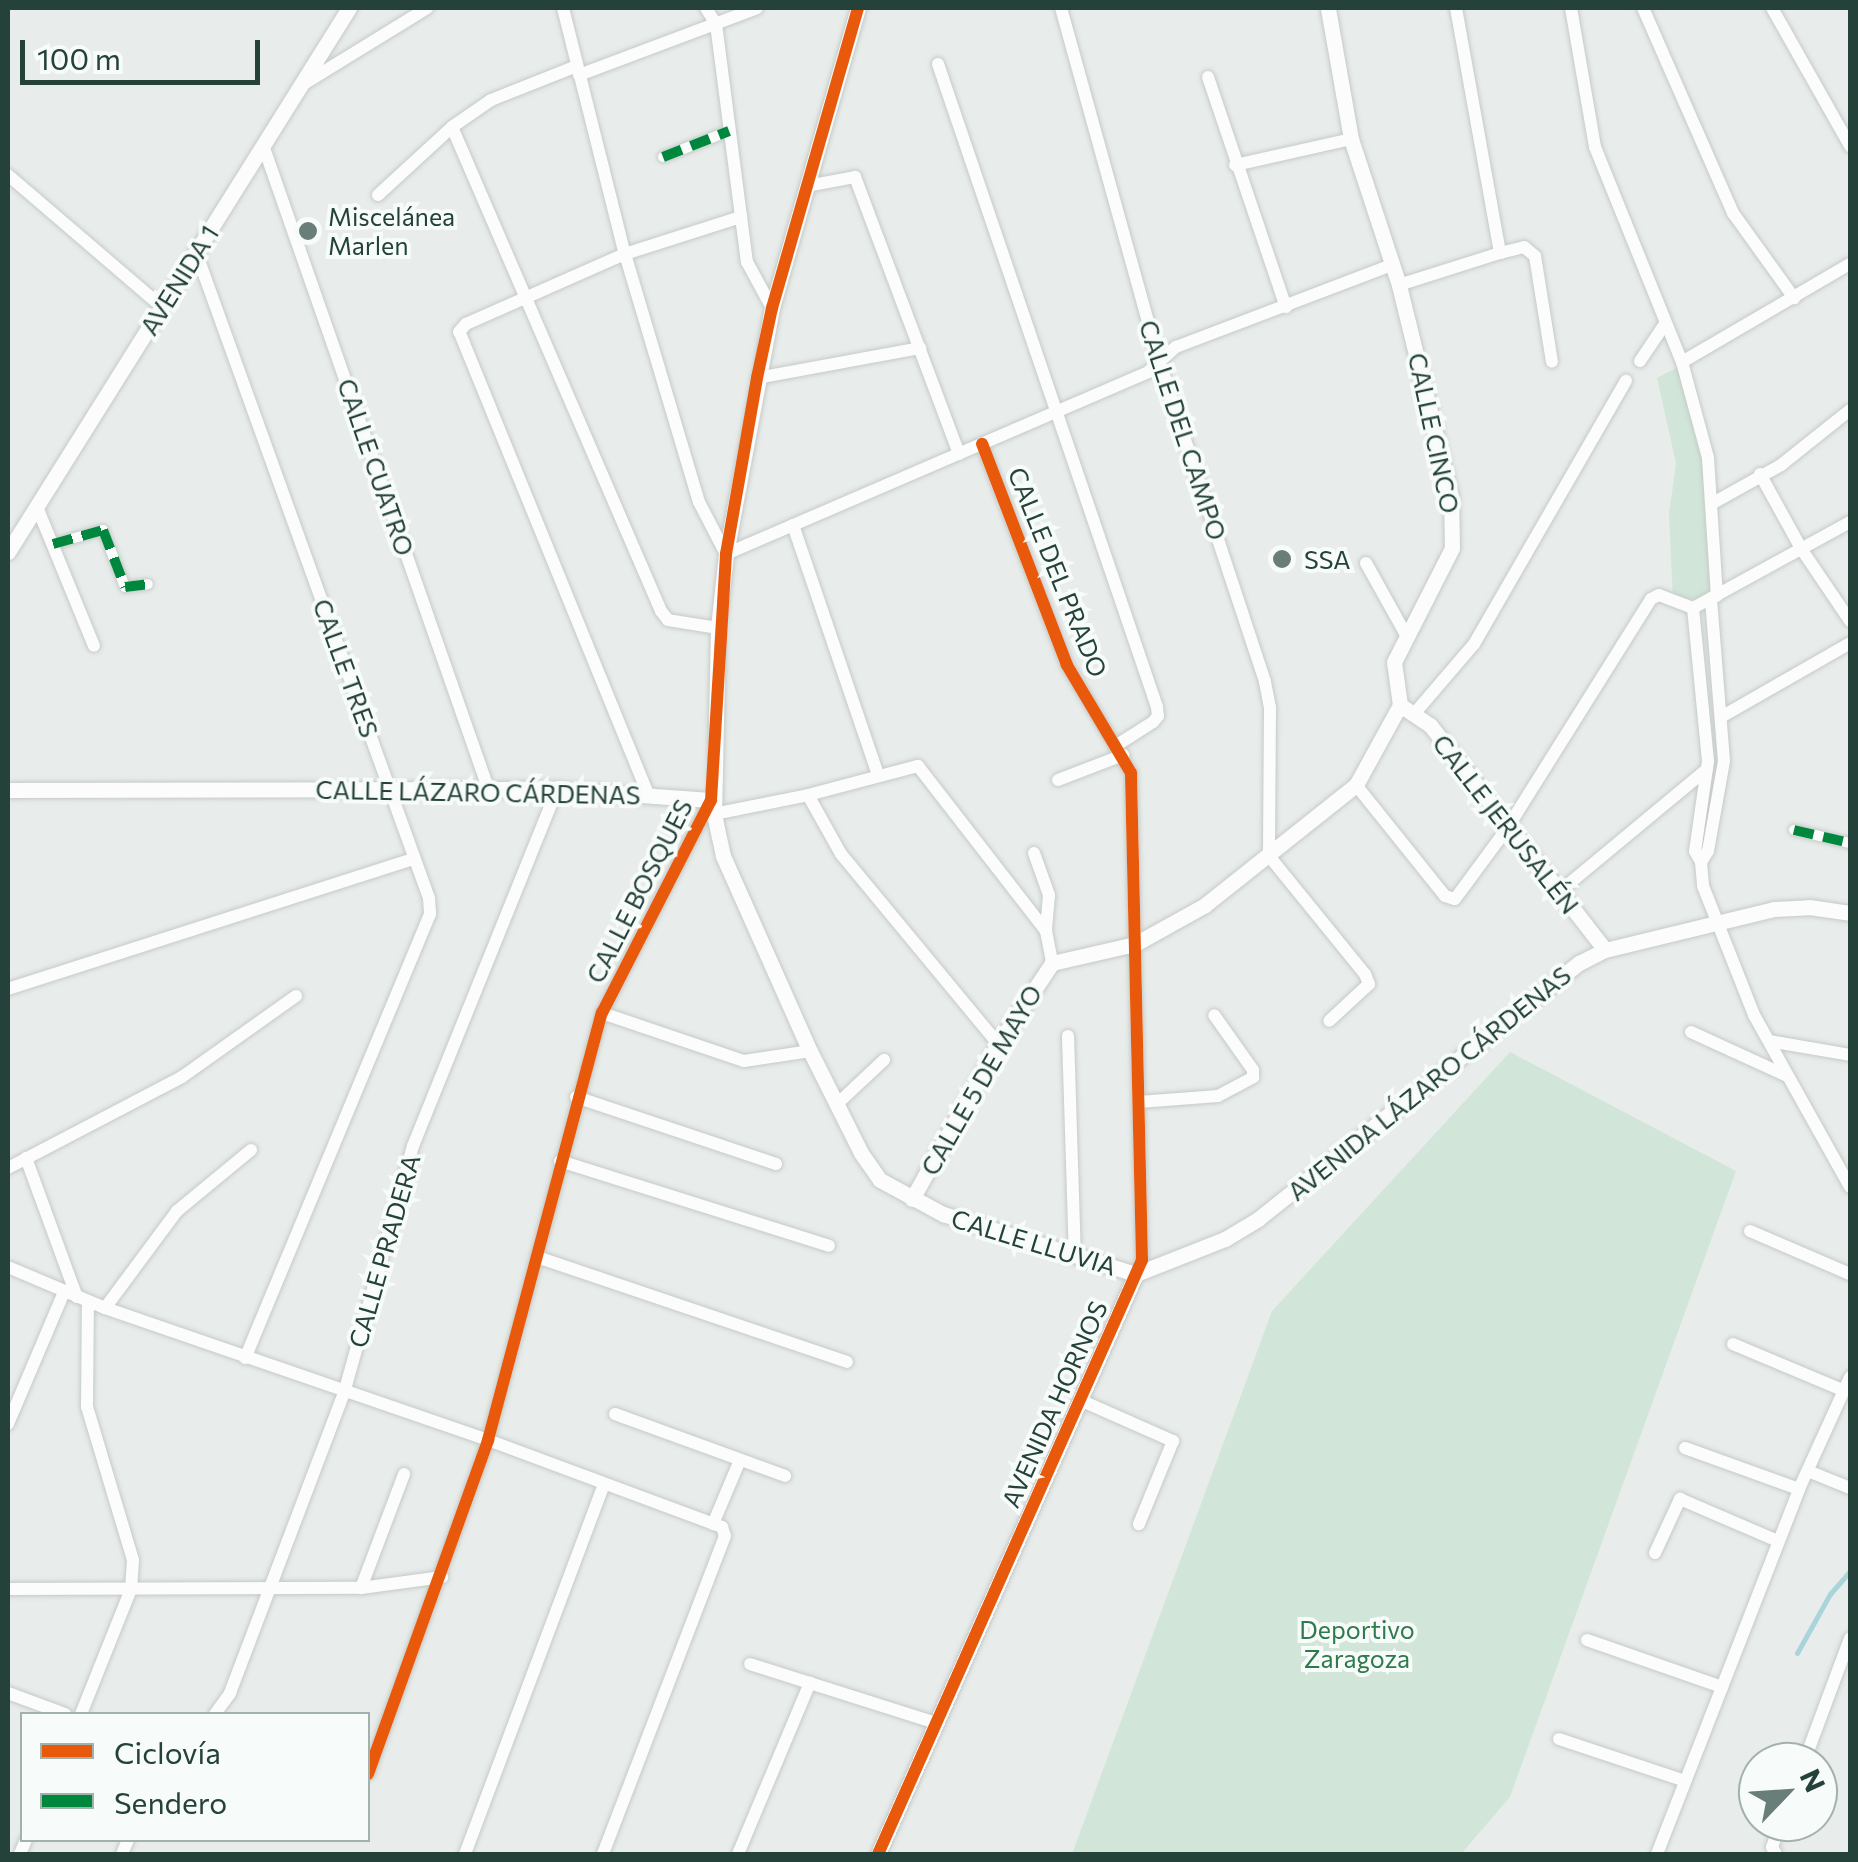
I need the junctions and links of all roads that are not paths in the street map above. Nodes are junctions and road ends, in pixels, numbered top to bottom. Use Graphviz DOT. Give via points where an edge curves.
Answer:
graph roads {
  1 [pos="349,8"];
  2 [pos="427,8"];
  3 [pos="562,8"];
  4 [pos="706,8"];
  5 [pos="757,8"];
  6 [pos="858,8"];
  7 [pos="1061,8"];
  8 [pos="1328,8"];
  9 [pos="1456,8"];
  10 [pos="1571,8"];
  11 [pos="1643,8"];
  12 [pos="1772,8"];
  13 [pos="716,24"];
  14 [pos="938,64"];
  15 [pos="578,70"];
  16 [pos="1208,77"];
  17 [pos="300,86"];
  18 [pos="452,127"];
  19 [pos="730,131"];
  20 [pos="1351,139"];
  21 [pos="263,145"];
  22 [pos="1850,146"];
  23 [pos="662,156"];
  24 [pos="1235,165"];
  25 [pos="8,175"];
  26 [pos="806,186"];
  27 [pos="378,195"];
  28 [pos="742,217"];
  29 [pos="196,252"];
  30 [pos="1500,252"];
  31 [pos="625,254"];
  32 [pos="1850,264"];
  33 [pos="1392,265"];
  34 [pos="1399,285"];
  35 [pos="528,295"];
  36 [pos="1794,298"];
  37 [pos="162,307"];
  38 [pos="1286,307"];
  39 [pos="772,308"];
  40 [pos="1665,324"];
  41 [pos="920,348"];
  42 [pos="1640,361"];
  43 [pos="1159,362"];
  44 [pos="1552,362"];
  45 [pos="1682,362"];
  46 [pos="757,378"];
  47 [pos="1626,381"];
  48 [pos="1850,410"];
  49 [pos="1053,411"];
  50 [pos="982,444"];
  51 [pos="958,454"];
  52 [pos="1760,474"];
  53 [pos="1713,503"];
  54 [pos="38,506"];
  55 [pos="1850,522"];
  56 [pos="793,525"];
  57 [pos="53,544"];
  58 [pos="1802,550"];
  59 [pos="8,552"];
  60 [pos="726,554"];
  61 [pos="1366,563"];
  62 [pos="148,584"];
  63 [pos="1714,598"];
  64 [pos="1693,608"];
  65 [pos="1850,621"];
  66 [pos="718,628"];
  67 [pos="1405,633"];
  68 [pos="1850,643"];
  69 [pos="94,646"];
  70 [pos="1407,709"];
  71 [pos="1721,718"];
  72 [pos="1120,750"];
  73 [pos="1707,770"];
  74 [pos="1723,770"];
  75 [pos="878,774"];
  76 [pos="1058,780"];
  77 [pos="1356,785"];
  78 [pos="389,788"];
  79 [pos="488,788"];
  80 [pos="557,789"];
  81 [pos="8,790"];
  82 [pos="648,794"];
  83 [pos="808,796"];
  84 [pos="712,807"];
  85 [pos="1508,827"];
  86 [pos="1794,830"];
  87 [pos="1850,843"];
  88 [pos="1034,853"];
  89 [pos="1268,856"];
  90 [pos="414,859"];
  91 [pos="1701,862"];
  92 [pos="1559,892"];
  93 [pos="1850,913"];
  94 [pos="1716,924"];
  95 [pos="1046,932"];
  96 [pos="1135,944"];
  97 [pos="1605,950"];
  98 [pos="1052,963"];
  99 [pos="8,989"];
  100 [pos="296,996"];
  101 [pos="602,1013"];
  102 [pos="1214,1015"];
  103 [pos="1329,1021"];
  104 [pos="1690,1032"];
  105 [pos="1068,1036"];
  106 [pos="1769,1041"];
  107 [pos="998,1044"];
  108 [pos="810,1051"];
  109 [pos="1850,1055"];
  110 [pos="884,1060"];
  111 [pos="1787,1076"];
  112 [pos="576,1097"];
  113 [pos="1139,1102"];
  114 [pos="836,1105"];
  115 [pos="251,1150"];
  116 [pos="26,1158"];
  117 [pos="560,1161"];
  118 [pos="776,1164"];
  119 [pos="1836,1166"];
  120 [pos="8,1168"];
  121 [pos="1850,1169"];
  122 [pos="1850,1187"];
  123 [pos="912,1199"];
  124 [pos="1750,1231"];
  125 [pos="828,1246"];
  126 [pos="1075,1255"];
  127 [pos="540,1258"];
  128 [pos="8,1267"];
  129 [pos="1136,1274"];
  130 [pos="1850,1274"];
  131 [pos="76,1297"];
  132 [pos="105,1308"];
  133 [pos="1732,1344"];
  134 [pos="246,1358"];
  135 [pos="847,1362"];
  136 [pos="1850,1376"];
  137 [pos="1845,1391"];
  138 [pos="344,1393"];
  139 [pos="1080,1400"];
  140 [pos="615,1414"];
  141 [pos="8,1424"];
  142 [pos="488,1440"];
  143 [pos="1684,1448"];
  144 [pos="740,1460"];
  145 [pos="1808,1471"];
  146 [pos="404,1474"];
  147 [pos="785,1476"];
  148 [pos="604,1486"];
  149 [pos="1850,1488"];
  150 [pos="1798,1489"];
  151 [pos="1140,1524"];
  152 [pos="719,1528"];
  153 [pos="1778,1541"];
  154 [pos="1655,1552"];
  155 [pos="442,1577"];
  156 [pos="270,1587"];
  157 [pos="361,1588"];
  158 [pos="131,1589"];
  159 [pos="8,1590"];
  160 [pos="1850,1638"];
  161 [pos="1587,1640"];
  162 [pos="750,1664"];
  163 [pos="810,1683"];
  164 [pos="1722,1688"];
  165 [pos="8,1693"];
  166 [pos="59,1712"];
  167 [pos="82,1712"];
  168 [pos="216,1712"];
  169 [pos="936,1723"];
  170 [pos="1559,1739"];
  171 [pos="1811,1742"];
  172 [pos="370,1769"];
  173 [pos="1685,1781"];
  174 [pos="464,1854"];
  175 [pos="603,1854"];
  176 [pos="738,1854"];
  177 [pos="878,1854"];
  178 [pos="1658,1854"];
  1 -- 17 [label="street, AVENIDA 1"];
  2 -- 17 [label="street"];
  3 -- 15 [label="street"];
  4 -- 13 [label="street"];
  5 -- 13 [label="street"];
  6 -- 26 [label="street, CALLE BOSQUES"];
  7 -- 43 [label="street, CALLE DEL CAMPO"];
  8 -- 20 [label="street, CALLE CINCO"];
  9 -- 30 [label="street"];
  10 -- 40 [label="street" via="1595,147"];
  11 -- 36 [label="street" via="1733,213"];
  12 -- 22 [label="street"];
  13 -- 15 [label="street"];
  13 -- 19 [label="street"];
  14 -- 49 [label="street"];
  15 -- 18 [label="street" via="522,85"];
  15 -- 31 [label="street"];
  16 -- 24 [label="street"];
  17 -- 21 [label="street, AVENIDA 1"];
  18 -- 27 [label="street"];
  18 -- 35 [label="street"];
  19 -- 23 [label="street"];
  19 -- 28 [label="street"];
  20 -- 24 [label="street"];
  20 -- 33 [label="street, CALLE CINCO"];
  21 -- 29 [label="street, AVENIDA 1"];
  21 -- 79 [label="street, CALLE CUATRO"];
  24 -- 38 [label="street"];
  25 -- 37 [label="street"];
  26 -- 39 [label="street, CALLE BOSQUES"];
  26 -- 41 [label="street" via="855,177"];
  28 -- 31 [label="street"];
  28 -- 39 [label="street" via="747,262"];
  29 -- 37 [label="street, AVENIDA 1"];
  29 -- 78 [label="street, CALLE TRES"];
  30 -- 34 [label="street"];
  30 -- 44 [label="street" via="1524,248 1536,256"];
  31 -- 35 [label="street"];
  31 -- 60 [label="street" via="698,502"];
  32 -- 36 [label="street"];
  33 -- 34 [label="street, CALLE CINCO"];
  33 -- 38 [label="street"];
  34 -- 67 [label="street, CALLE CINCO" via="1453,527 1452,548"];
  35 -- 66 [label="street" via="661,611 668,620"];
  35 -- 82 [label="street" via="466,324 460,342"];
  36 -- 45 [label="street"];
  37 -- 54 [label="street, AVENIDA 1"];
  38 -- 43 [label="street" via="1176,347"];
  39 -- 46 [label="street, CALLE BOSQUES"];
  40 -- 42 [label="street"];
  40 -- 45 [label="street"];
  41 -- 46 [label="street"];
  41 -- 51 [label="street"];
  43 -- 49 [label="street"];
  43 -- 89 [label="street, CALLE DEL CAMPO" via="1270,707"];
  45 -- 53 [label="street"];
  46 -- 60 [label="street, CALLE BOSQUES"];
  47 -- 70 [label="street" via="1474,644"];
  48 -- 52 [label="street"];
  49 -- 50 [label="street"];
  49 -- 72 [label="street" via="1157,707 1153,722"];
  50 -- 51 [label="street"];
  50 -- 72 [label="street, CALLE DEL PRADO" via="1067,665"];
  51 -- 56 [label="street"];
  52 -- 53 [label="street"];
  52 -- 58 [label="street"];
  53 -- 63 [label="street"];
  54 -- 57 [label="street"];
  54 -- 59 [label="street, AVENIDA 1"];
  55 -- 58 [label="street"];
  56 -- 60 [label="street"];
  56 -- 75 [label="street"];
  57 -- 62 [label="street" via="103,530 125,587"];
  57 -- 69 [label="street"];
  58 -- 63 [label="street"];
  58 -- 65 [label="street"];
  60 -- 66 [label="street, CALLE BOSQUES"];
  61 -- 67 [label="street"];
  63 -- 64 [label="street"];
  63 -- 71 [label="street"];
  64 -- 73 [label="street"];
  64 -- 85 [label="street" via="1652,598"];
  66 -- 84 [label="street, CALLE BOSQUES"];
  67 -- 70 [label="street, CALLE CINCO" via="1394,662"];
  68 -- 71 [label="street"];
  70 -- 77 [label="street"];
  70 -- 85 [label="street, CALLE JERUSALÉN" via="1430,725"];
  71 -- 74 [label="street"];
  72 -- 76 [label="street"];
  72 -- 96 [label="street, CALLE DEL PRADO" via="1132,774"];
  73 -- 74 [label="street"];
  73 -- 91 [label="street" via="1695,850"];
  73 -- 92 [label="street"];
  74 -- 91 [label="street"];
  75 -- 83 [label="street"];
  75 -- 95 [label="street" via="918,766"];
  77 -- 85 [label="street" via="1455,899"];
  77 -- 89 [label="street"];
  78 -- 79 [label="street, CALLE LÁZARO CÁRDENAS"];
  78 -- 81 [label="street, CALLE LÁZARO CÁRDENAS"];
  78 -- 90 [label="street, CALLE TRES"];
  79 -- 80 [label="street, CALLE LÁZARO CÁRDENAS"];
  80 -- 82 [label="street, CALLE LÁZARO CÁRDENAS"];
  80 -- 138 [label="street, CALLE PRADERA" via="414,1146"];
  82 -- 84 [label="street, CALLE LÁZARO CÁRDENAS"];
  83 -- 84 [label="street"];
  83 -- 107 [label="street" via="841,854"];
  84 -- 101 [label="street, CALLE BOSQUES"];
  84 -- 108 [label="street" via="723,856"];
  85 -- 92 [label="street, CALLE JERUSALÉN"];
  86 -- 87 [label="street"];
  88 -- 95 [label="street" via="1049,895"];
  89 -- 96 [label="street" via="1205,906"];
  89 -- 103 [label="street" via="1365,974 1366,992"];
  90 -- 99 [label="street"];
  90 -- 134 [label="street, CALLE TRES" via="429,898 426,933"];
  91 -- 94 [label="street"];
  92 -- 97 [label="street, CALLE JERUSALÉN"];
  93 -- 94 [label="street, AVENIDA LÁZARO CÁRDENAS" via="1792,907"];
  94 -- 97 [label="street, AVENIDA LÁZARO CÁRDENAS"];
  94 -- 106 [label="street"];
  95 -- 98 [label="street"];
  96 -- 98 [label="street"];
  96 -- 113 [label="street, AVENIDA HORNOS"];
  97 -- 129 [label="street, AVENIDA LÁZARO CÁRDENAS" via="1578,963 1258,1219"];
  98 -- 107 [label="street, CALLE 5 DE MAYO"];
  100 -- 116 [label="street" via="182,1077"];
  101 -- 108 [label="street" via="744,1061"];
  101 -- 112 [label="street, CALLE BOSQUES"];
  102 -- 113 [label="street" via="1253,1077 1218,1096"];
  104 -- 111 [label="street"];
  105 -- 126 [label="street"];
  106 -- 109 [label="street"];
  106 -- 111 [label="street"];
  107 -- 123 [label="street, CALLE 5 DE MAYO"];
  108 -- 114 [label="street"];
  110 -- 114 [label="street"];
  111 -- 119 [label="street"];
  112 -- 117 [label="street, CALLE BOSQUES"];
  112 -- 118 [label="street"];
  113 -- 129 [label="street, AVENIDA HORNOS" via="1142,1260"];
  114 -- 123 [label="street, CALLE LLUVIA" via="880,1180"];
  115 -- 132 [label="street" via="177,1211"];
  116 -- 120 [label="street"];
  116 -- 131 [label="street"];
  117 -- 125 [label="street"];
  117 -- 127 [label="street, CALLE BOSQUES"];
  119 -- 121 [label="street"];
  119 -- 122 [label="street"];
  123 -- 126 [label="street, CALLE LLUVIA"];
  124 -- 130 [label="street"];
  126 -- 129 [label="street, CALLE LLUVIA"];
  127 -- 135 [label="street"];
  127 -- 142 [label="street, CALLE BOSQUES"];
  128 -- 131 [label="street"];
  129 -- 139 [label="street, AVENIDA HORNOS"];
  131 -- 132 [label="street"];
  131 -- 141 [label="street"];
  131 -- 158 [label="street" via="88,1407 130,1543"];
  132 -- 134 [label="street"];
  133 -- 137 [label="street"];
  134 -- 138 [label="street"];
  136 -- 137 [label="street"];
  137 -- 145 [label="street"];
  138 -- 142 [label="street"];
  138 -- 156 [label="street, CALLE PRADERA"];
  139 -- 151 [label="street" via="1173,1441"];
  139 -- 169 [label="street, AVENIDA HORNOS"];
  140 -- 144 [label="street"];
  142 -- 148 [label="street"];
  142 -- 155 [label="street, CALLE BOSQUES"];
  143 -- 150 [label="street"];
  144 -- 147 [label="street"];
  144 -- 152 [label="street"];
  145 -- 149 [label="street"];
  145 -- 150 [label="street"];
  146 -- 157 [label="street"];
  148 -- 152 [label="street"];
  148 -- 174 [label="street"];
  150 -- 153 [label="street"];
  152 -- 175 [label="street"];
  153 -- 154 [label="street" via="1680,1500"];
  153 -- 164 [label="street"];
  155 -- 157 [label="street"];
  155 -- 172 [label="street, CALLE BOSQUES"];
  156 -- 157 [label="street"];
  156 -- 158 [label="street"];
  156 -- 168 [label="street, CALLE PRADERA"];
  158 -- 159 [label="street"];
  158 -- 167 [label="street"];
  160 -- 171 [label="street"];
  161 -- 164 [label="street"];
  162 -- 163 [label="street"];
  163 -- 169 [label="street"];
  163 -- 176 [label="street"];
  164 -- 173 [label="street"];
  165 -- 166 [label="street"];
  169 -- 177 [label="street, AVENIDA HORNOS"];
  170 -- 173 [label="street"];
  173 -- 178 [label="street"];
}
